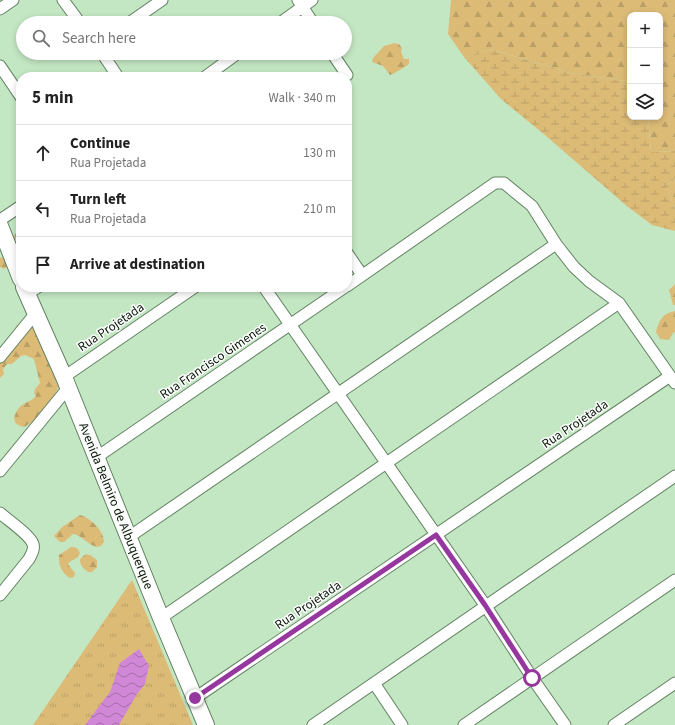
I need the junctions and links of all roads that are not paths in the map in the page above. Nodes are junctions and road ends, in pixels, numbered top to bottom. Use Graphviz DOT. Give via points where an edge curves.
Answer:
graph roads {
  1 [pos="13,0"];
  2 [pos="63,0"];
  3 [pos="162,0"];
  4 [pos="312,0"];
  5 [pos="300,3"];
  6 [pos="0,9"];
  7 [pos="75,16"];
  8 [pos="139,16"];
  9 [pos="287,16"];
  10 [pos="308,16"];
  11 [pos="107,60"];
  12 [pos="228,60"];
  13 [pos="336,60"];
  14 [pos="0,66"];
  15 [pos="115,72"];
  16 [pos="212,72"];
  17 [pos="343,72"];
  18 [pos="16,90"];
  19 [pos="495,184"];
  20 [pos="16,212"];
  21 [pos="1,230"];
  22 [pos="556,244"];
  23 [pos="352,260"];
  24 [pos="16,263"];
  25 [pos="362,275"];
  26 [pos="352,282"];
  27 [pos="28,292"];
  28 [pos="188,292"];
  29 [pos="267,292"];
  30 [pos="337,292"];
  31 [pos="619,303"];
  32 [pos="35,314"];
  33 [pos="290,325"];
  34 [pos="0,357"];
  35 [pos="673,379"];
  36 [pos="66,382"];
  37 [pos="338,394"];
  38 [pos="97,457"];
  39 [pos="387,464"];
  40 [pos="0,471"];
  41 [pos="675,476"];
  42 [pos="0,513"];
  43 [pos="436,535"];
  44 [pos="129,537"];
  45 [pos="675,580"];
  46 [pos="0,595"];
  47 [pos="485,605"];
  48 [pos="161,618"];
  49 [pos="532,678"];
  50 [pos="374,683"];
  51 [pos="675,683"];
  52 [pos="195,698"];
  53 [pos="206,725"];
  54 [pos="313,725"];
  55 [pos="402,725"];
  56 [pos="464,725"];
  57 [pos="565,725"];
  58 [pos="614,725"];
  1 -- 6 [label="street"];
  2 -- 7 [label="street"];
  3 -- 8 [label="street"];
  4 -- 5 [label="street"];
  5 -- 9 [label="street"];
  5 -- 10 [label="street"];
  11 -- 15 [label="street"];
  12 -- 16 [label="street"];
  13 -- 17 [label="street"];
  14 -- 18 [label="street"];
  19 -- 22 [label="street, Rua Projetada" via="504,183 532,206"];
  19 -- 25 [label="street, Rua Francisco Gimenes"];
  20 -- 21 [label="street"];
  21 -- 24 [label="main road, Avenida Belmiro de Albuquerque"];
  22 -- 31 [label="street, Rua Projetada" via="574,267"];
  22 -- 37 [label="street"];
  23 -- 25 [label="street"];
  25 -- 26 [label="street, Rua Francisco Gimenes"];
  27 -- 32 [label="main road, Avenida Belmiro de Albuquerque"];
  28 -- 36 [label="street, Rua Projetada"];
  29 -- 33 [label="street"];
  30 -- 33 [label="street, Rua Francisco Gimenes"];
  31 -- 35 [label="street, Rua Projetada"];
  31 -- 39 [label="street"];
  32 -- 34 [label="street"];
  32 -- 36 [label="main road, Avenida Belmiro de Albuquerque"];
  33 -- 37 [label="street"];
  33 -- 38 [label="street, Rua Francisco Gimenes"];
  35 -- 43 [label="street, Rua Projetada"];
  36 -- 38 [label="main road, Avenida Belmiro de Albuquerque"];
  36 -- 40 [label="street, Rua Projetada"];
  37 -- 39 [label="street"];
  37 -- 44 [label="street"];
  38 -- 44 [label="main road, Avenida Belmiro de Albuquerque"];
  39 -- 43 [label="street"];
  39 -- 48 [label="street"];
  41 -- 47 [label="street"];
  42 -- 46 [label="street" via="30,539 34,546 29,559"];
  43 -- 47 [label="street"];
  43 -- 52 [label="street, Rua Projetada"];
  44 -- 48 [label="main road, Avenida Belmiro de Albuquerque"];
  45 -- 49 [label="street"];
  47 -- 49 [label="street"];
  47 -- 50 [label="street"];
  48 -- 52 [label="main road, Avenida Belmiro de Albuquerque"];
  49 -- 56 [label="street"];
  49 -- 57 [label="street"];
  50 -- 54 [label="street"];
  50 -- 55 [label="street"];
  51 -- 58 [label="street"];
  52 -- 53 [label="main road, Avenida Belmiro de Albuquerque"];
}
